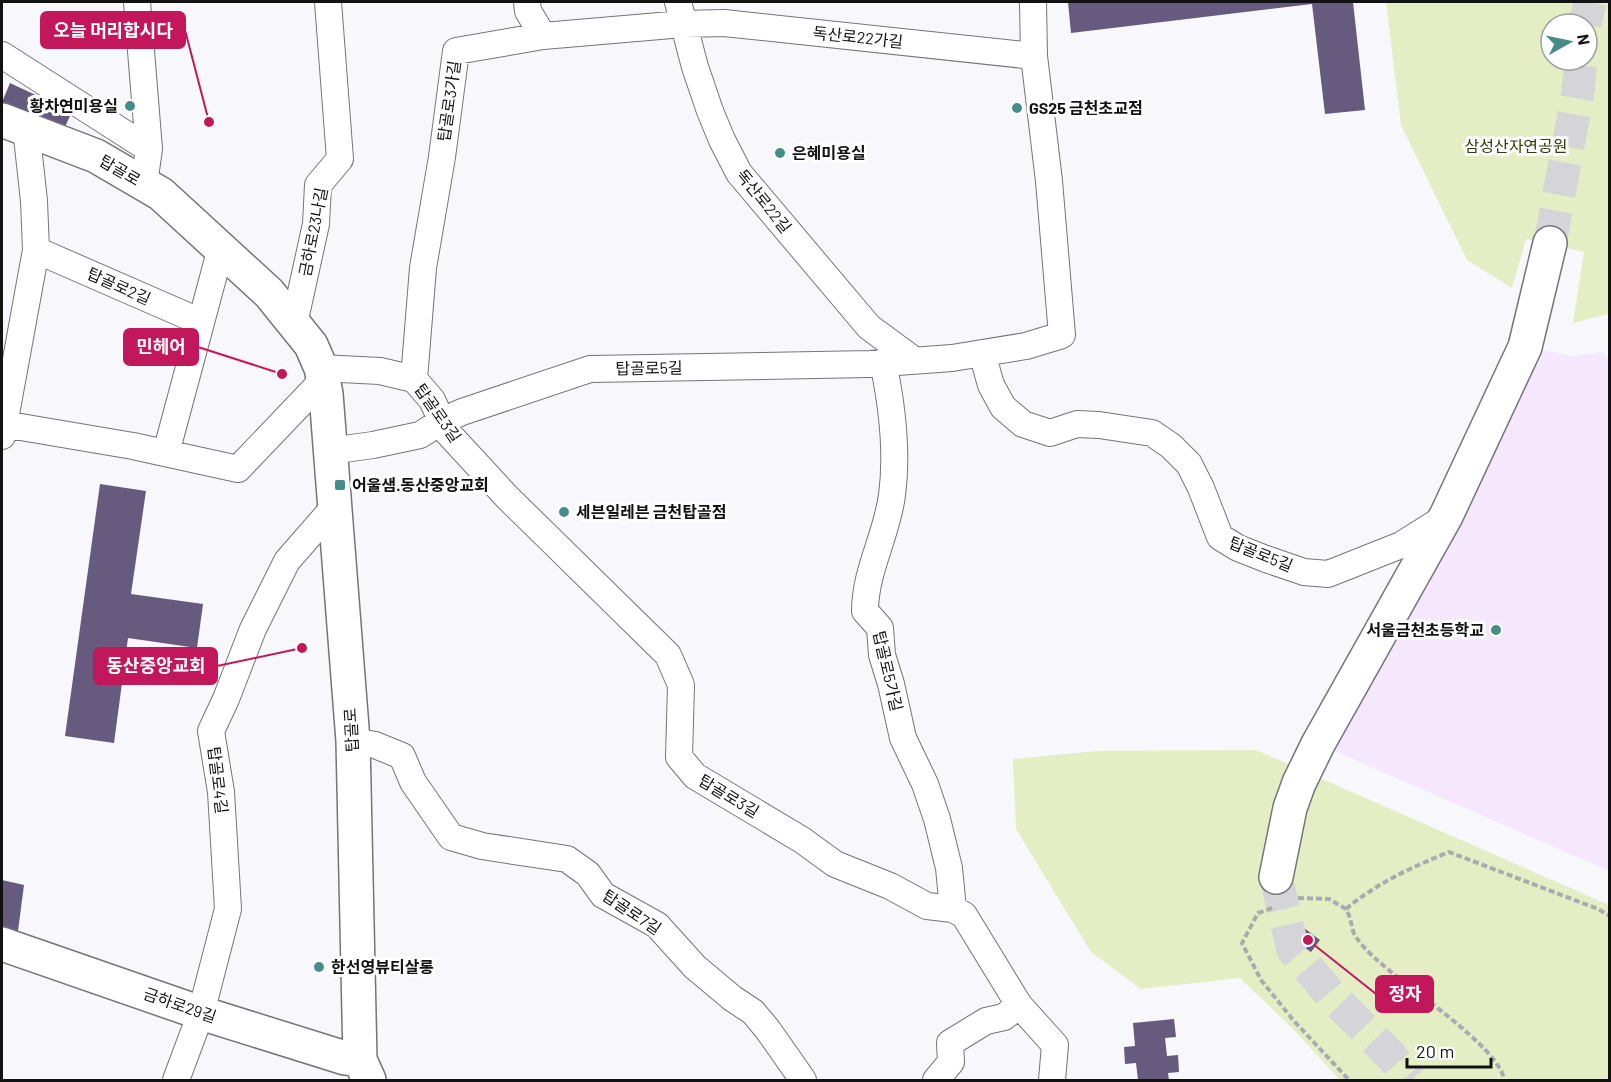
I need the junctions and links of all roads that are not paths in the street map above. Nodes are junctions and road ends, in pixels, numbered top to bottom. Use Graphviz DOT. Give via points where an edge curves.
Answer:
graph roads {
  1 [pos="137,2"];
  2 [pos="328,2"];
  3 [pos="527,2"];
  4 [pos="1033,2"];
  5 [pos="680,13"];
  6 [pos="543,36"];
  7 [pos="2,55"];
  8 [pos="1034,56"];
  9 [pos="14,124"];
  10 [pos="149,149"];
  11 [pos="144,184"];
  12 [pos="1550,243"];
  13 [pos="221,248"];
  14 [pos="36,250"];
  15 [pos="201,322"];
  16 [pos="294,324"];
  17 [pos="982,353"];
  18 [pos="914,360"];
  19 [pos="883,362"];
  20 [pos="322,374"];
  21 [pos="414,379"];
  22 [pos="442,421"];
  23 [pos="2,430"];
  24 [pos="330,451"];
  25 [pos="166,453"];
  26 [pos="335,506"];
  27 [pos="1446,516"];
  28 [pos="353,741"];
  29 [pos="1282,894"];
  30 [pos="953,909"];
  31 [pos="2,944"];
  32 [pos="1019,1005"];
  33 [pos="201,1013"];
  34 [pos="365,1070"];
  35 [pos="176,1080"];
  36 [pos="802,1080"];
  37 [pos="936,1080"];
  38 [pos="1052,1080"];
  1 -- 10 [label="street"];
  2 -- 16 [label="street, 금하로23나길" via="340,159 318,185 316,224"];
  3 -- 6 [label="street"];
  4 -- 8 [label="street"];
  5 -- 6 [label="street, 탑골로3가길"];
  5 -- 8 [label="street, 독산로22가길" via="724,23"];
  5 -- 18 [label="street, 독산로22길" via="710,111 739,173 869,327"];
  6 -- 21 [label="street, 탑골로3가길" via="456,51 423,268"];
  7 -- 10 [label="street"];
  8 -- 17 [label="street, 탑골로5길" via="1062,335"];
  9 -- 11 [label="street, 탑골로" via="96,156"];
  9 -- 14 [label="street" via="34,201"];
  10 -- 11 [label="street"];
  11 -- 13 [label="street, 탑골로" via="162,194"];
  12 -- 27 [label="street" via="1525,347"];
  13 -- 15 [label="street"];
  13 -- 16 [label="street, 탑골로" via="269,292"];
  14 -- 15 [label="street, 탑골로2길"];
  14 -- 23 [label="street"];
  15 -- 25 [label="street"];
  16 -- 20 [label="street, 탑골로" via="311,345"];
  17 -- 18 [label="street, 탑골로5길"];
  17 -- 27 [label="street, 탑골로5길" via="991,385 1003,407 1023,424 1050,433 1077,424 1099,425 1152,433 1171,446 1189,464 1220,537 1266,559 1304,572 1328,574 1401,545"];
  18 -- 19 [label="street, 탑골로5길"];
  19 -- 22 [label="street, 탑골로5길" via="590,369"];
  19 -- 30 [label="street, 탑골로5가길" via="894,440 892,495 865,590 865,611 880,628 882,655 903,738 937,819 949,868"];
  20 -- 21 [label="street, 탑골로3길" via="380,371"];
  20 -- 24 [label="street, 탑골로"];
  20 -- 25 [label="street" via="238,468"];
  21 -- 22 [label="street, 탑골로3길" via="432,400"];
  22 -- 24 [label="street, 탑골로5길" via="420,435"];
  22 -- 30 [label="street, 탑골로3길" via="447,432 507,497 668,655 681,685 680,757 695,776 835,864 927,906"];
  23 -- 25 [label="street"];
  24 -- 26 [label="street, 탑골로"];
  26 -- 28 [label="street, 탑골로"];
  26 -- 33 [label="street, 탑골로4길" via="287,561 253,629 211,731 221,792 228,909"];
  27 -- 29 [label="street" via="1299,783 1290,808"];
  28 -- 34 [label="street, 탑골로"];
  28 -- 36 [label="street, 탑골로7길" via="402,756 413,782 451,837 482,846 567,859 588,874 603,895 657,925 695,967 753,1012"];
  30 -- 32 [label="street" via="964,915"];
  31 -- 33 [label="street, 금하로29길"];
  32 -- 37 [label="street" via="1004,1017 986,1021 950,1043 951,1062"];
  32 -- 38 [label="street" via="1054,1045"];
  33 -- 34 [label="street, 금하로29길" via="345,1058"];
  33 -- 35 [label="street, 탑골로4길"];
}
